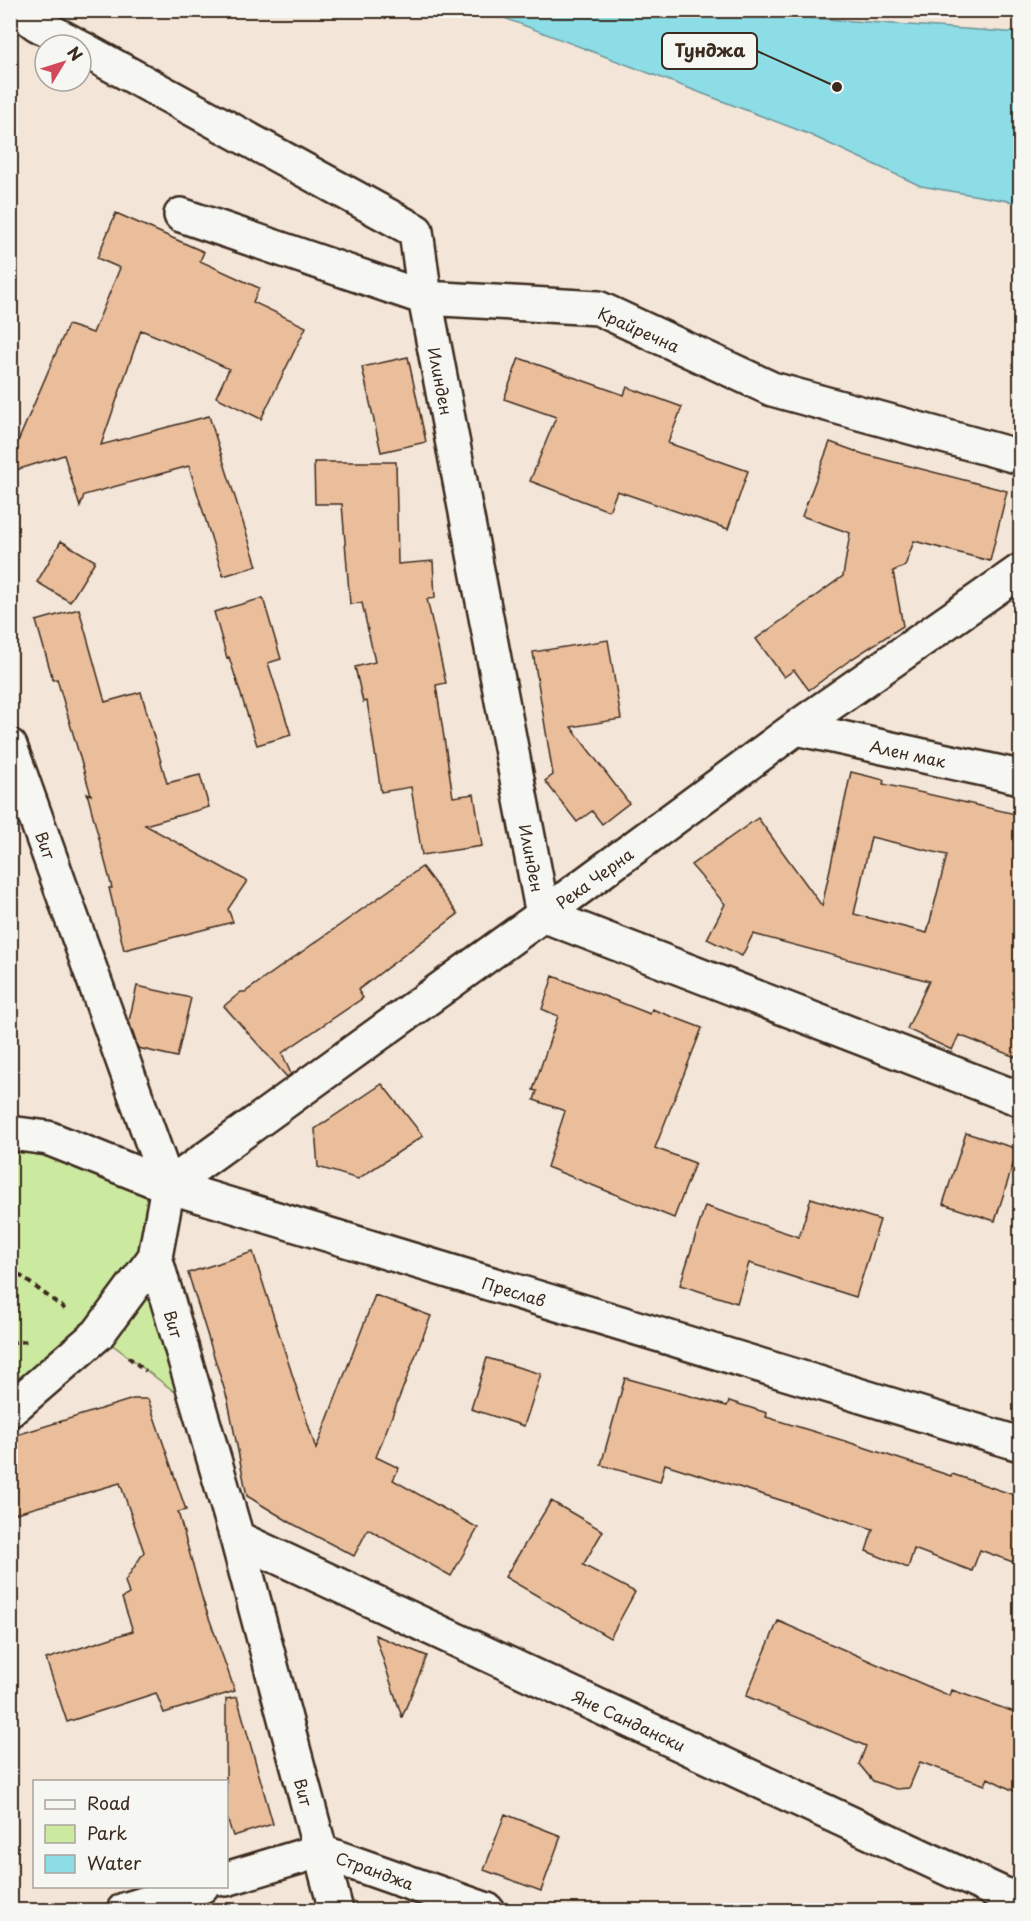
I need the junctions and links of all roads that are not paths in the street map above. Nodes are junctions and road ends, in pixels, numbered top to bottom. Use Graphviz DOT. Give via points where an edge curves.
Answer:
graph roads {
  1 [pos="18,10"];
  2 [pos="54,33"];
  3 [pos="93,55"];
  4 [pos="181,215"];
  5 [pos="425,298"];
  6 [pos="1020,457"];
  7 [pos="1020,571"];
  8 [pos="796,728"];
  9 [pos="10,746"];
  10 [pos="1020,777"];
  11 [pos="543,915"];
  12 [pos="1020,1098"];
  13 [pos="10,1133"];
  14 [pos="168,1186"];
  15 [pos="155,1257"];
  16 [pos="10,1410"];
  17 [pos="1020,1444"];
  18 [pos="237,1538"];
  19 [pos="319,1851"];
  20 [pos="228,1878"];
  21 [pos="199,1888"];
  22 [pos="1020,1902"];
  23 [pos="123,1911"];
  24 [pos="336,1911"];
  25 [pos="487,1911"];
  1 -- 2 [label="street"];
  3 -- 5 [label="street, Илинден" via="416,231"];
  4 -- 5 [label="street, Крайречна"];
  5 -- 6 [label="street, Крайречна" via="598,308 772,389"];
  5 -- 11 [label="street, Илинден"];
  7 -- 8 [label="street, Река Черна"];
  8 -- 10 [label="street, Ален мак"];
  8 -- 11 [label="street, Река Черна"];
  9 -- 14 [label="street, Вит"];
  11 -- 12 [label="street, Илинден"];
  11 -- 14 [label="street, Река Черна"];
  13 -- 14 [label="street, Преслав" via="48,1138"];
  14 -- 15 [label="street, Вит"];
  14 -- 17 [label="street, Преслав"];
  15 -- 16 [label="street" via="98,1334"];
  15 -- 18 [label="street, Вит"];
  18 -- 19 [label="street, Вит"];
  18 -- 22 [label="street, Яне Сандански"];
  19 -- 20 [label="street, Странджа"];
  19 -- 24 [label="street, Вит"];
  19 -- 25 [label="street, Странджа"];
  21 -- 23 [label="street"];
}
